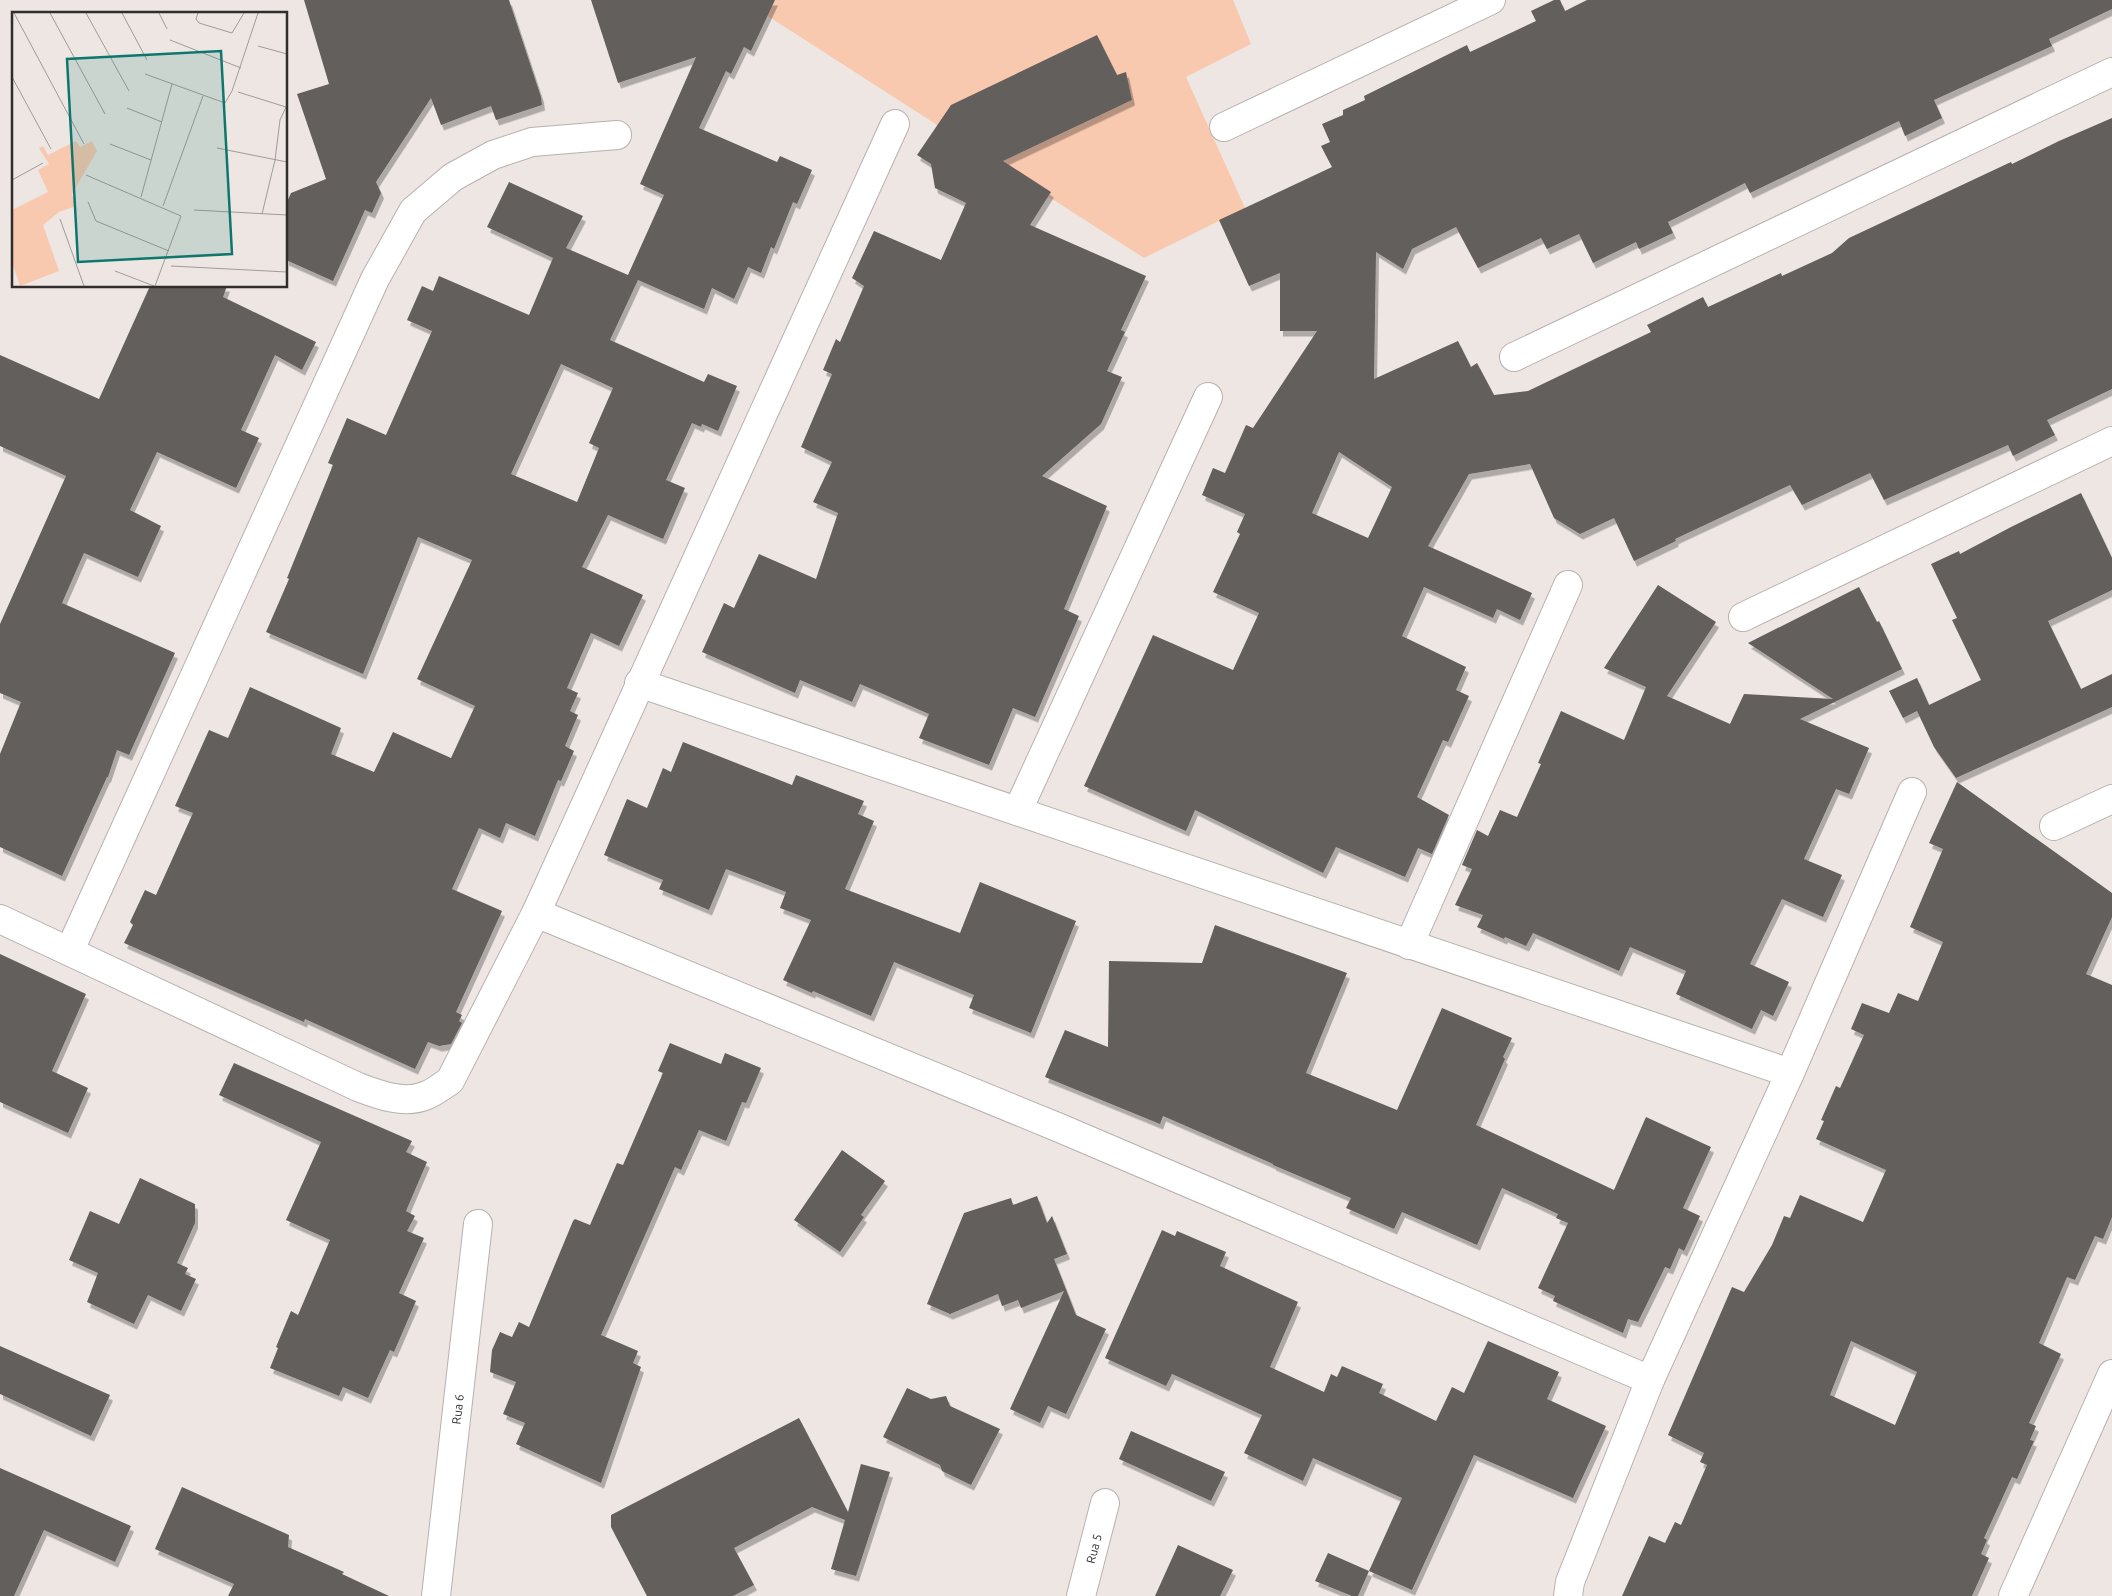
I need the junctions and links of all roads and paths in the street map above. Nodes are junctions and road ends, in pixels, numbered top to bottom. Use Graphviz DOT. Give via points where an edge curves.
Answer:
graph roads {
  1 [pos="1491,0"];
  2 [pos="2112,72"];
  3 [pos="895,124"];
  4 [pos="1224,127"];
  5 [pos="617,135"];
  6 [pos="1514,357"];
  7 [pos="1208,397"];
  8 [pos="2112,441"];
  9 [pos="1568,585"];
  10 [pos="1743,617"];
  11 [pos="639,683"];
  12 [pos="1912,792"];
  13 [pos="2112,799"];
  14 [pos="1018,810"];
  15 [pos="2054,826"];
  16 [pos="536,913"];
  17 [pos="0,919"];
  18 [pos="1410,945"];
  19 [pos="70,950"];
  20 [pos="1790,1073"];
  21 [pos="478,1224"];
  22 [pos="2112,1374"];
  23 [pos="1650,1380"];
  24 [pos="1105,1503"];
  25 [pos="436,1596"];
  26 [pos="1081,1596"];
  27 [pos="1568,1596"];
  28 [pos="2013,1596"];
  1 -- 4 [label="street"];
  2 -- 6 [label="street"];
  3 -- 11 [label="street"];
  5 -- 19 [label="street" via="532,142 493,156 453,177 413,211 375,278"];
  7 -- 14 [label="street"];
  8 -- 10 [label="street"];
  9 -- 18 [label="street"];
  11 -- 14 [label="street"];
  11 -- 16 [label="street"];
  12 -- 20 [label="street"];
  13 -- 15 [label="street"];
  14 -- 18 [label="street"];
  16 -- 19 [label="street" via="450,1081 426,1096 406,1098 383,1097 358,1087"];
  16 -- 23 [label="street" via="1071,1133"];
  17 -- 19 [label="street"];
  18 -- 20 [label="street"];
  20 -- 23 [label="street"];
  21 -- 25 [label="street, Rua 6"];
  22 -- 28 [label="street"];
  23 -- 27 [label="street" via="1570,1582"];
  24 -- 26 [label="street, Rua 5"];
}
